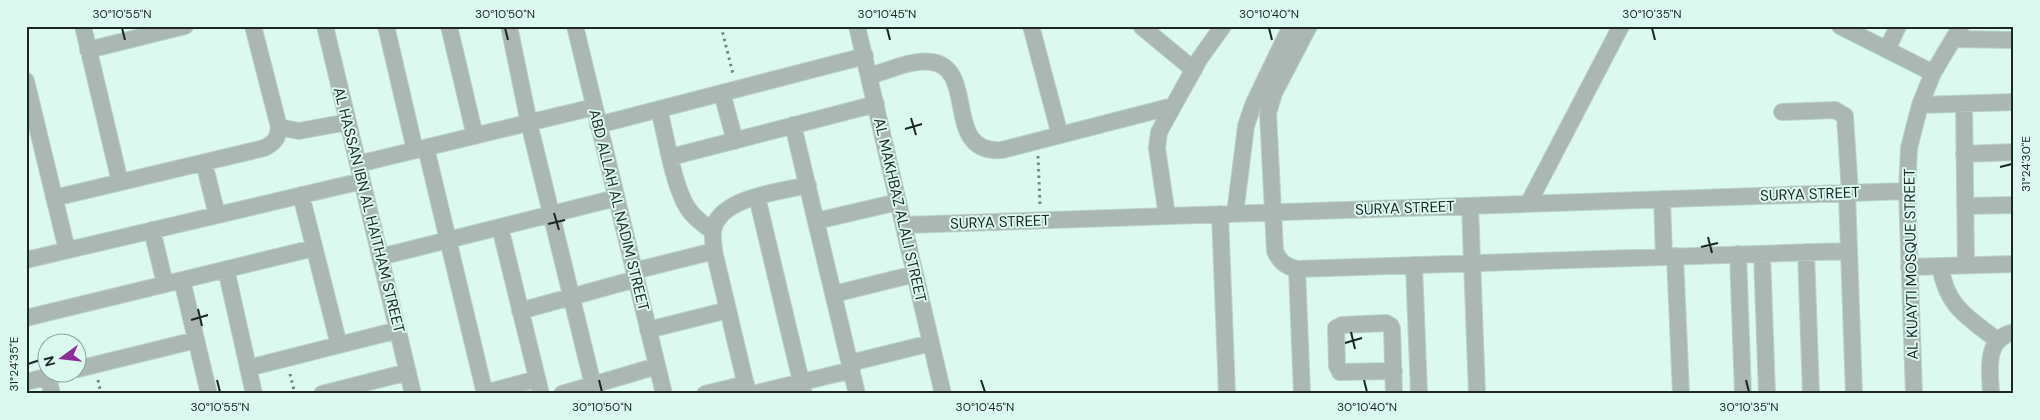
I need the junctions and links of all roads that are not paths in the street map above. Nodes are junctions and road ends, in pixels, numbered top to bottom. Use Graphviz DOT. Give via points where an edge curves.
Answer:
graph roads {
  1 [pos="83,26"];
  2 [pos="185,26"];
  3 [pos="253,26"];
  4 [pos="325,26"];
  5 [pos="449,26"];
  6 [pos="509,26"];
  7 [pos="574,26"];
  8 [pos="858,26"];
  9 [pos="1031,26"];
  10 [pos="1141,26"];
  11 [pos="1223,26"];
  12 [pos="1292,26"];
  13 [pos="1309,26"];
  14 [pos="1621,26"];
  15 [pos="1840,26"];
  16 [pos="1898,26"];
  17 [pos="392,27"];
  18 [pos="1958,33"];
  19 [pos="2014,40"];
  20 [pos="88,50"];
  21 [pos="1887,50"];
  22 [pos="864,56"];
  23 [pos="1194,70"];
  24 [pos="1932,74"];
  25 [pos="869,76"];
  26 [pos="26,81"];
  27 [pos="730,91"];
  28 [pos="2014,102"];
  29 [pos="876,104"];
  30 [pos="1964,104"];
  31 [pos="1920,105"];
  32 [pos="1174,106"];
  33 [pos="594,107"];
  34 [pos="659,109"];
  35 [pos="1782,112"];
  36 [pos="348,122"];
  37 [pos="529,122"];
  38 [pos="598,125"];
  39 [pos="279,126"];
  40 [pos="793,126"];
  41 [pos="1060,135"];
  42 [pos="474,136"];
  43 [pos="735,141"];
  44 [pos="421,149"];
  45 [pos="2014,152"];
  46 [pos="1964,154"];
  47 [pos="671,157"];
  48 [pos="204,163"];
  49 [pos="358,164"];
  50 [pos="362,181"];
  51 [pos="120,182"];
  52 [pos="808,185"];
  53 [pos="1906,191"];
  54 [pos="1848,193"];
  55 [pos="301,196"];
  56 [pos="757,197"];
  57 [pos="54,198"];
  58 [pos="616,198"];
  59 [pos="1662,199"];
  60 [pos="898,202"];
  61 [pos="1528,204"];
  62 [pos="2014,204"];
  63 [pos="1470,206"];
  64 [pos="1965,206"];
  65 [pos="1273,213"];
  66 [pos="552,214"];
  67 [pos="1228,214"];
  68 [pos="217,215"];
  69 [pos="1168,216"];
  70 [pos="816,221"];
  71 [pos="904,225"];
  72 [pos="500,227"];
  73 [pos="152,230"];
  74 [pos="712,231"];
  75 [pos="448,240"];
  76 [pos="314,248"];
  77 [pos="67,250"];
  78 [pos="714,250"];
  79 [pos="1849,251"];
  80 [pos="1806,252"];
  81 [pos="1738,254"];
  82 [pos="1762,254"];
  83 [pos="380,257"];
  84 [pos="1670,257"];
  85 [pos="26,260"];
  86 [pos="1472,264"];
  87 [pos="2014,264"];
  88 [pos="1414,265"];
  89 [pos="1966,265"];
  90 [pos="1909,266"];
  91 [pos="1940,266"];
  92 [pos="226,269"];
  93 [pos="1297,269"];
  94 [pos="915,274"];
  95 [pos="635,275"];
  96 [pos="182,280"];
  97 [pos="165,284"];
  98 [pos="834,294"];
  99 [pos="572,297"];
  100 [pos="728,310"];
  101 [pos="520,311"];
  102 [pos="26,318"];
  103 [pos="398,330"];
  104 [pos="648,330"];
  105 [pos="2014,332"];
  106 [pos="196,340"];
  107 [pos="1997,340"];
  108 [pos="931,343"];
  109 [pos="338,345"];
  110 [pos="657,366"];
  111 [pos="88,367"];
  112 [pos="851,367"];
  113 [pos="248,368"];
  114 [pos="1394,371"];
  115 [pos="408,372"];
  116 [pos="593,385"];
  117 [pos="539,386"];
  118 [pos="802,388"];
  119 [pos="749,390"];
  120 [pos="485,393"];
  121 [pos="209,394"];
  122 [pos="254,394"];
  123 [pos="322,394"];
  124 [pos="413,394"];
  125 [pos="562,394"];
  126 [pos="664,394"];
  127 [pos="705,394"];
  128 [pos="857,394"];
  129 [pos="944,394"];
  130 [pos="1227,394"];
  131 [pos="1302,394"];
  132 [pos="1394,394"];
  133 [pos="1418,394"];
  134 [pos="1477,394"];
  135 [pos="1680,394"];
  136 [pos="1743,394"];
  137 [pos="1767,394"];
  138 [pos="1811,394"];
  139 [pos="1854,394"];
  140 [pos="1914,394"];
  141 [pos="1991,394"];
  1 -- 20 [label="street"];
  2 -- 20 [label="street"];
  3 -- 39 [label="street"];
  4 -- 36 [label="street, AL HASSAN IBN AL HAITHAM STREET"];
  5 -- 42 [label="street"];
  6 -- 37 [label="street"];
  7 -- 33 [label="street, ABD ALLAH AL NADIM STREET"];
  8 -- 22 [label="street, AL MAKHBAZ ALALI STREET"];
  9 -- 41 [label="street"];
  10 -- 23 [label="street"];
  11 -- 23 [label="street"];
  12 -- 67 [label="street" via="1253,105"];
  13 -- 65 [label="street" via="1268,113"];
  14 -- 61 [label="street"];
  15 -- 21 [label="street"];
  16 -- 21 [label="street"];
  17 -- 44 [label="street"];
  18 -- 19 [label="street"];
  18 -- 24 [label="street, AL KUAYTI MOSQUE STREET"];
  20 -- 51 [label="street"];
  21 -- 24 [label="street"];
  22 -- 25 [label="street, AL MAKHBAZ ALALI STREET"];
  22 -- 27 [label="street"];
  23 -- 32 [label="street"];
  24 -- 31 [label="street, AL KUAYTI MOSQUE STREET"];
  25 -- 29 [label="street, AL MAKHBAZ ALALI STREET"];
  25 -- 41 [label="street" via="919,62 934,62 947,70 955,83 968,133 976,145 988,151"];
  26 -- 57 [label="street"];
  27 -- 34 [label="street"];
  27 -- 43 [label="street"];
  28 -- 30 [label="street"];
  29 -- 40 [label="street"];
  29 -- 60 [label="street, AL MAKHBAZ ALALI STREET"];
  30 -- 31 [label="street"];
  30 -- 46 [label="street"];
  31 -- 53 [label="street, AL KUAYTI MOSQUE STREET" via="1910,148"];
  32 -- 41 [label="street"];
  32 -- 69 [label="street" via="1157,140"];
  33 -- 37 [label="street"];
  33 -- 38 [label="street, ABD ALLAH AL NADIM STREET"];
  34 -- 38 [label="street"];
  34 -- 47 [label="street"];
  35 -- 54 [label="street" via="1835,110 1845,116"];
  36 -- 39 [label="street" via="299,132"];
  36 -- 49 [label="street, AL HASSAN IBN AL HAITHAM STREET"];
  37 -- 42 [label="street"];
  37 -- 66 [label="street"];
  38 -- 58 [label="street, ABD ALLAH AL NADIM STREET"];
  39 -- 48 [label="street" via="273,144"];
  40 -- 43 [label="street"];
  40 -- 52 [label="street"];
  42 -- 44 [label="street"];
  43 -- 47 [label="street"];
  44 -- 49 [label="street"];
  44 -- 75 [label="street"];
  45 -- 46 [label="street"];
  46 -- 64 [label="street"];
  47 -- 74 [label="street" via="687,207"];
  48 -- 51 [label="street"];
  48 -- 68 [label="street"];
  49 -- 50 [label="street, AL HASSAN IBN AL HAITHAM STREET"];
  50 -- 55 [label="street"];
  50 -- 83 [label="street, AL HASSAN IBN AL HAITHAM STREET"];
  51 -- 57 [label="street"];
  52 -- 56 [label="street"];
  52 -- 70 [label="street"];
  53 -- 54 [label="street, SURYA STREET"];
  53 -- 90 [label="street, AL KUAYTI MOSQUE STREET"];
  54 -- 59 [label="street, SURYA STREET"];
  54 -- 79 [label="street"];
  55 -- 68 [label="street"];
  55 -- 76 [label="street"];
  56 -- 74 [label="street" via="737,202 720,213"];
  56 -- 118 [label="street"];
  57 -- 77 [label="street"];
  58 -- 66 [label="street"];
  58 -- 95 [label="street, ABD ALLAH AL NADIM STREET"];
  59 -- 61 [label="street, SURYA STREET"];
  59 -- 84 [label="street"];
  60 -- 70 [label="street"];
  60 -- 71 [label="street, AL MAKHBAZ ALALI STREET"];
  61 -- 63 [label="street, SURYA STREET"];
  62 -- 64 [label="street"];
  63 -- 65 [label="street, SURYA STREET"];
  63 -- 86 [label="street"];
  64 -- 89 [label="street"];
  65 -- 67 [label="street, SURYA STREET"];
  65 -- 93 [label="street" via="1275,251 1287,267"];
  66 -- 72 [label="street"];
  66 -- 99 [label="street"];
  67 -- 69 [label="street, SURYA STREET"];
  67 -- 130 [label="street"];
  68 -- 73 [label="street"];
  69 -- 71 [label="street, SURYA STREET"];
  70 -- 98 [label="street"];
  71 -- 94 [label="street, AL MAKHBAZ ALALI STREET"];
  72 -- 75 [label="street"];
  72 -- 101 [label="street"];
  73 -- 77 [label="street"];
  73 -- 97 [label="street"];
  74 -- 78 [label="street"];
  75 -- 83 [label="street"];
  75 -- 120 [label="street"];
  76 -- 92 [label="street"];
  76 -- 109 [label="street"];
  77 -- 85 [label="street"];
  78 -- 95 [label="street"];
  78 -- 100 [label="street"];
  79 -- 80 [label="street"];
  79 -- 139 [label="street"];
  80 -- 82 [label="street"];
  80 -- 138 [label="street"];
  81 -- 82 [label="street"];
  81 -- 84 [label="street"];
  81 -- 136 [label="street"];
  82 -- 137 [label="street"];
  83 -- 103 [label="street, AL HASSAN IBN AL HAITHAM STREET"];
  84 -- 86 [label="street"];
  84 -- 135 [label="street"];
  86 -- 88 [label="street"];
  86 -- 134 [label="street"];
  87 -- 89 [label="street"];
  88 -- 93 [label="street"];
  88 -- 133 [label="street"];
  89 -- 91 [label="street"];
  90 -- 91 [label="street"];
  90 -- 140 [label="street, AL KUAYTI MOSQUE STREET"];
  91 -- 107 [label="street" via="1952,302"];
  92 -- 96 [label="street"];
  92 -- 113 [label="street"];
  93 -- 131 [label="street"];
  94 -- 98 [label="street"];
  94 -- 108 [label="street, AL MAKHBAZ ALALI STREET"];
  95 -- 99 [label="street"];
  95 -- 104 [label="street, ABD ALLAH AL NADIM STREET"];
  96 -- 97 [label="street"];
  96 -- 106 [label="street"];
  97 -- 102 [label="street"];
  98 -- 112 [label="street"];
  99 -- 101 [label="street"];
  99 -- 116 [label="street"];
  100 -- 104 [label="street"];
  100 -- 119 [label="street"];
  101 -- 117 [label="street"];
  103 -- 109 [label="street"];
  103 -- 115 [label="street, AL HASSAN IBN AL HAITHAM STREET"];
  104 -- 110 [label="street, ABD ALLAH AL NADIM STREET"];
  105 -- 107 [label="street"];
  106 -- 111 [label="street"];
  106 -- 121 [label="street"];
  107 -- 141 [label="street" via="1991,350"];
  108 -- 112 [label="street"];
  108 -- 129 [label="street, AL MAKHBAZ ALALI STREET"];
  109 -- 113 [label="street"];
  110 -- 116 [label="street"];
  110 -- 126 [label="street, ABD ALLAH AL NADIM STREET"];
  112 -- 118 [label="street"];
  112 -- 128 [label="street"];
  113 -- 122 [label="street"];
  114 -- 132 [label="street"];
  115 -- 123 [label="street"];
  115 -- 124 [label="street, AL HASSAN IBN AL HAITHAM STREET"];
  116 -- 125 [label="street"];
  117 -- 120 [label="street"];
  118 -- 119 [label="street"];
  119 -- 127 [label="street"];
}
